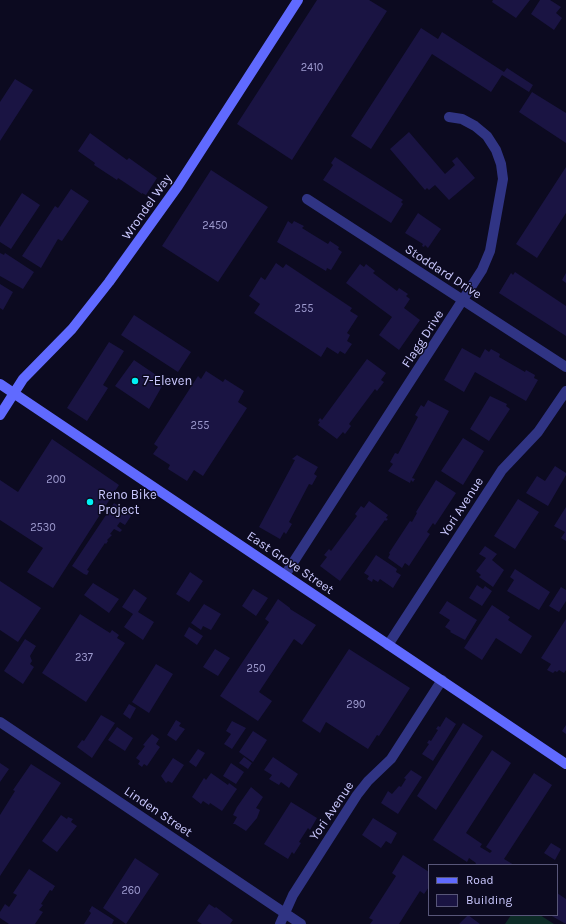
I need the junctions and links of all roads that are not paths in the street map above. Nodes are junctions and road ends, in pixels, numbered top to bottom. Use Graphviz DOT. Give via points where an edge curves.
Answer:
graph roads {
  1 [pos="298,0"];
  2 [pos="449,117"];
  3 [pos="307,199"];
  4 [pos="463,300"];
  5 [pos="566,367"];
  6 [pos="0,384"];
  7 [pos="566,391"];
  8 [pos="14,393"];
  9 [pos="0,415"];
  10 [pos="285,575"];
  11 [pos="388,644"];
  12 [pos="442,680"];
  13 [pos="0,722"];
  14 [pos="566,764"];
  15 [pos="285,913"];
  16 [pos="280,924"];
  17 [pos="301,924"];
  1 -- 8 [label="street, Wrondel Way" via="178,186 109,282 72,329 23,380"];
  2 -- 4 [label="street, Flagg Drive" via="468,122 487,136 496,150 503,179 490,251 482,270"];
  3 -- 4 [label="street, Stoddard Drive"];
  4 -- 5 [label="street, Stoddard Drive"];
  4 -- 10 [label="street, Flagg Drive"];
  6 -- 8 [label="street, East Grove Street"];
  7 -- 11 [label="street, Yori Avenue" via="538,432 502,470"];
  8 -- 9 [label="street, Wrondel Way"];
  8 -- 10 [label="street, East Grove Street"];
  10 -- 11 [label="street, East Grove Street"];
  11 -- 12 [label="street, East Grove Street"];
  12 -- 14 [label="street, East Grove Street"];
  12 -- 15 [label="street, Yori Avenue" via="391,759 357,795 293,895"];
  13 -- 15 [label="street, Linden Street"];
  15 -- 16 [label="street, Yori Avenue"];
  15 -- 17 [label="street, Linden Street"];
}
